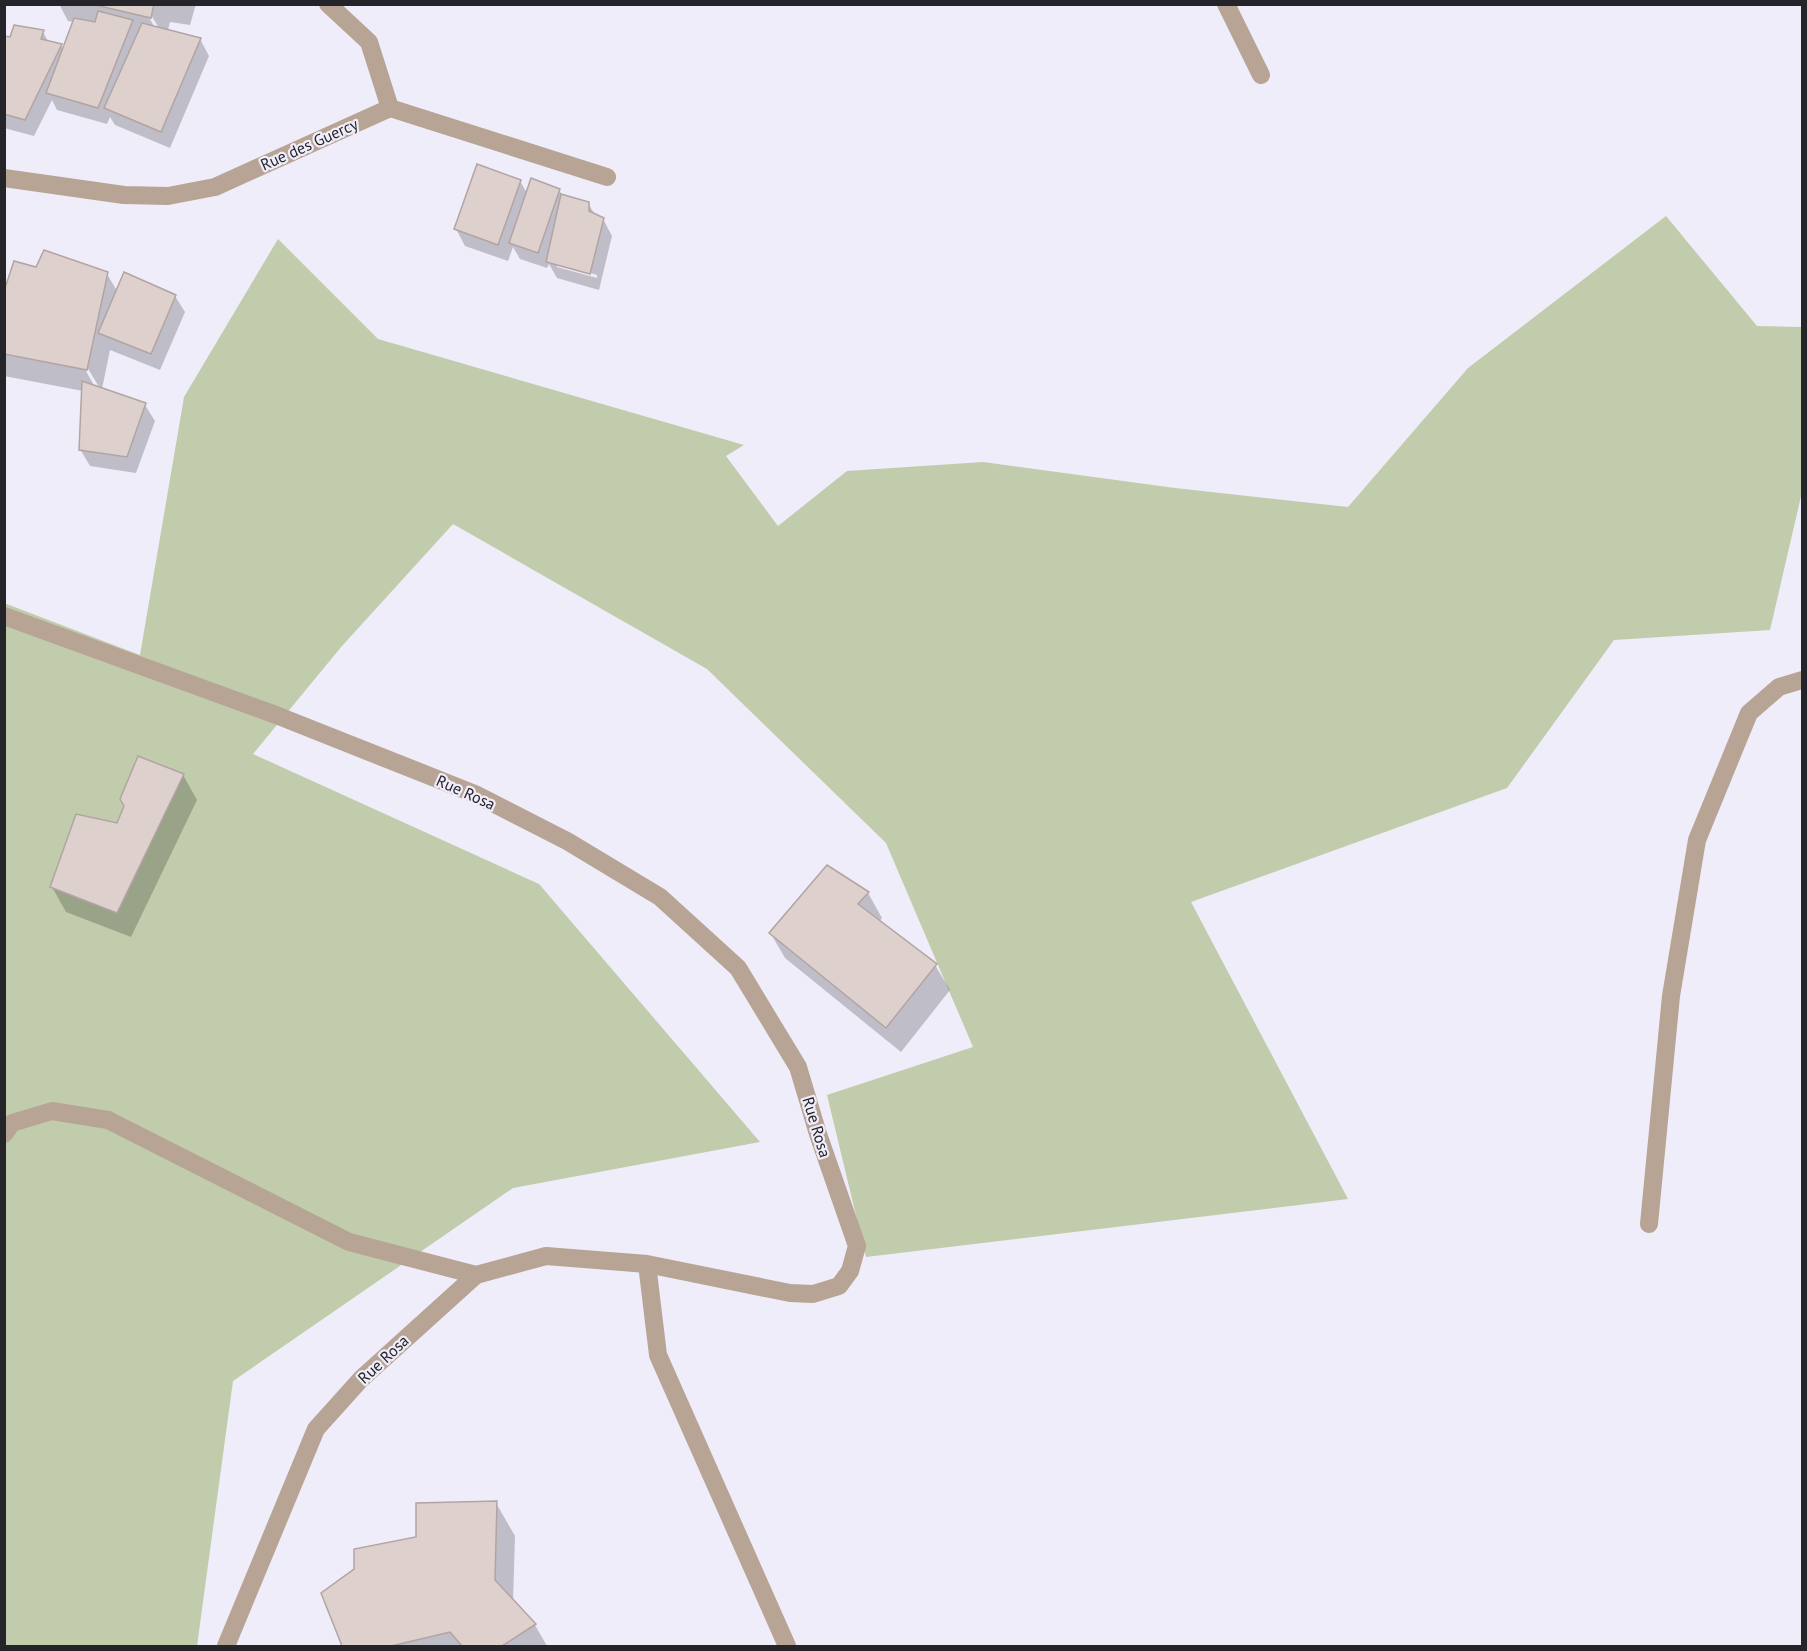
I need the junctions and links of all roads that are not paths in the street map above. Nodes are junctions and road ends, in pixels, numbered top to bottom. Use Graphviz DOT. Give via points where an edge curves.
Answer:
graph roads {
  1 [pos="328,4"];
  2 [pos="1226,4"];
  3 [pos="1262,75"];
  4 [pos="390,108"];
  5 [pos="607,177"];
  6 [pos="4,178"];
  7 [pos="4,616"];
  8 [pos="1803,680"];
  9 [pos="4,1134"];
  10 [pos="1649,1224"];
  11 [pos="647,1264"];
  12 [pos="476,1275"];
  13 [pos="226,1647"];
  14 [pos="787,1647"];
  1 -- 4 [label="street" via="369,42"];
  2 -- 3 [label="street"];
  4 -- 5 [label="street"];
  4 -- 6 [label="street, Rue des Guercy" via="215,187 168,196 124,195"];
  7 -- 11 [label="street, Rue Rosa" via="276,715 475,794 567,841 660,897 738,968 798,1067 857,1246 850,1271 839,1286 813,1294 790,1293"];
  8 -- 10 [label="street" via="1779,687 1749,713 1697,840 1671,996"];
  9 -- 12 [label="street" via="12,1123 51,1111 108,1120 349,1242"];
  11 -- 12 [label="street, Rue Rosa" via="546,1256"];
  11 -- 14 [label="street" via="658,1355"];
  12 -- 13 [label="street, Rue Rosa" via="361,1379 316,1429"];
}
